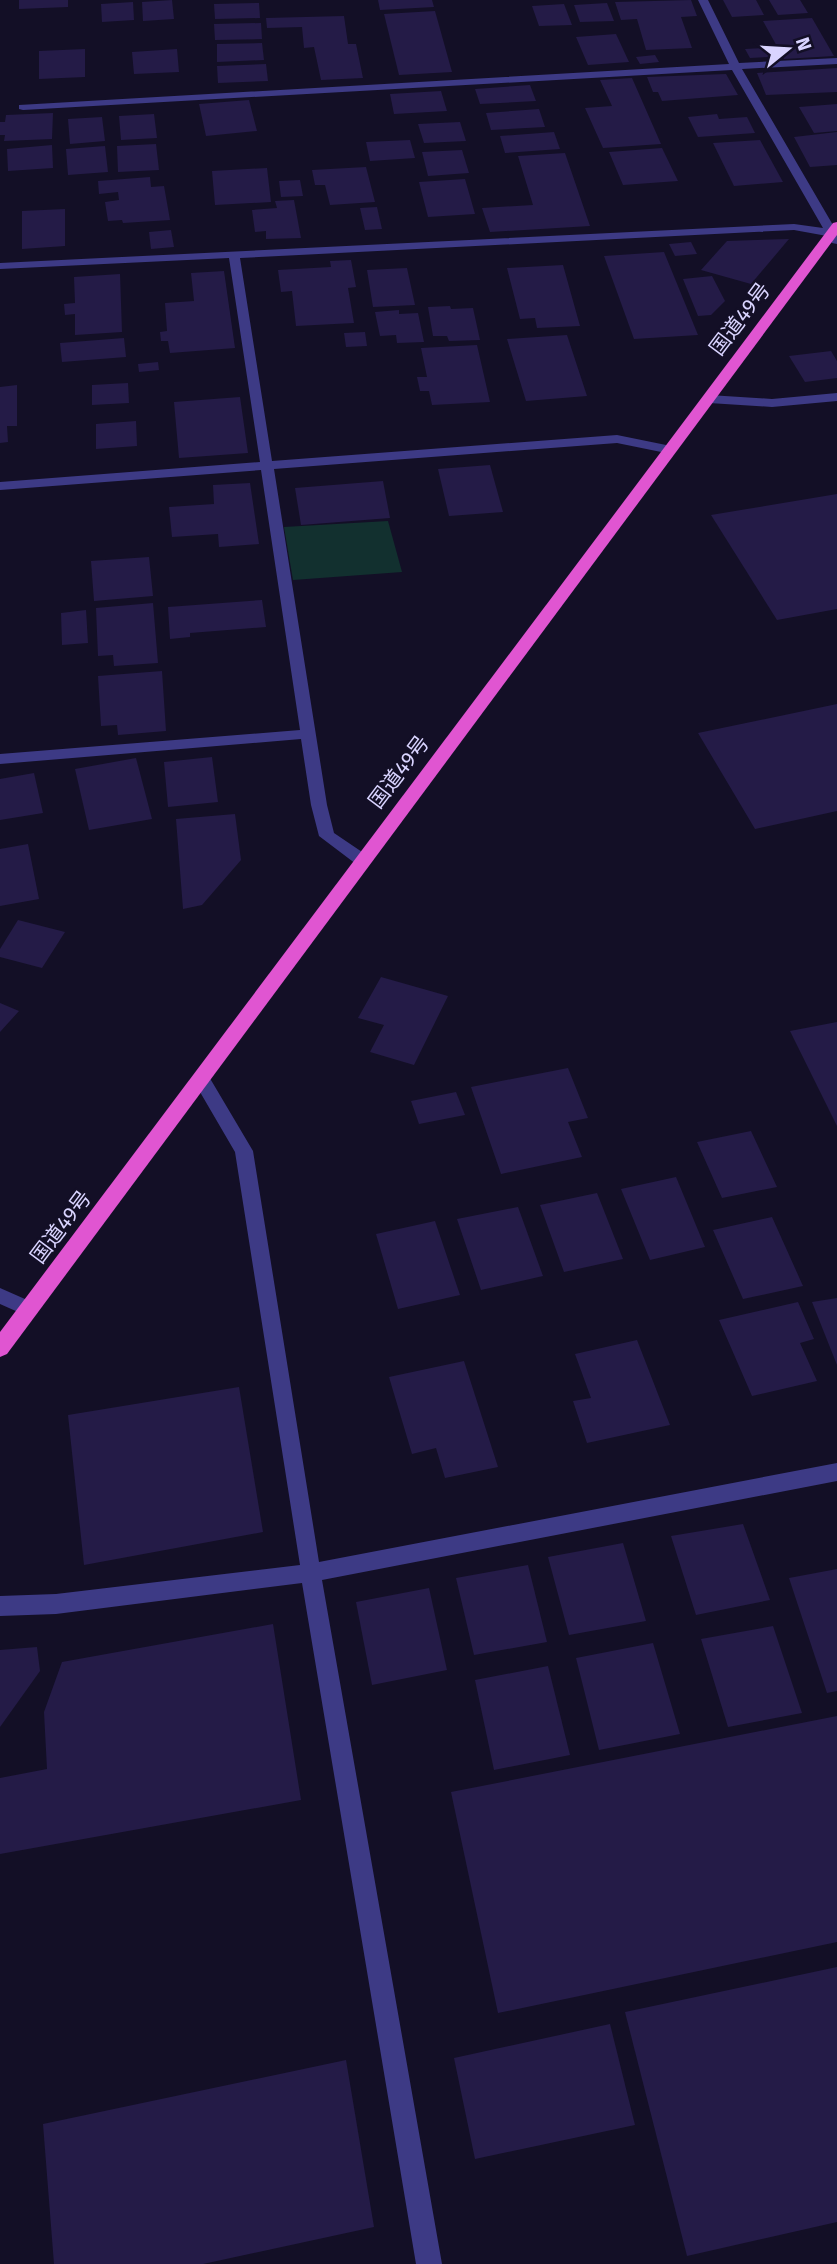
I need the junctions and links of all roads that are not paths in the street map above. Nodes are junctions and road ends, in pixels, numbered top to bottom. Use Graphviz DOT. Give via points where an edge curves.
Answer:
graph roads {
  1 [pos="703,0"];
  2 [pos="837,61"];
  3 [pos="735,66"];
  4 [pos="23,107"];
  5 [pos="835,234"];
  6 [pos="234,255"];
  7 [pos="0,266"];
  8 [pos="837,397"];
  9 [pos="709,399"];
  10 [pos="671,450"];
  11 [pos="268,466"];
  12 [pos="0,486"];
  13 [pos="309,734"];
  14 [pos="0,760"];
  15 [pos="362,859"];
  16 [pos="202,1080"];
  17 [pos="0,1296"];
  18 [pos="27,1308"];
  19 [pos="0,1348"];
  20 [pos="837,1472"];
  21 [pos="311,1573"];
  22 [pos="0,1606"];
  23 [pos="429,2264"];
  1 -- 3 [label="street"];
  2 -- 3 [label="street"];
  3 -- 4 [label="street"];
  3 -- 5 [label="street"];
  5 -- 6 [label="street" via="794,227"];
  5 -- 9 [label="highway, 国道49号"];
  6 -- 7 [label="street"];
  6 -- 11 [label="street"];
  8 -- 9 [label="street" via="772,403"];
  9 -- 10 [label="highway, 国道49号"];
  10 -- 11 [label="street" via="617,439"];
  10 -- 15 [label="highway, 国道49号"];
  11 -- 12 [label="street"];
  11 -- 13 [label="street"];
  13 -- 14 [label="street"];
  13 -- 15 [label="street" via="327,835"];
  15 -- 16 [label="highway, 国道49号"];
  16 -- 18 [label="highway, 国道49号"];
  16 -- 21 [label="street" via="244,1151"];
  17 -- 18 [label="street"];
  18 -- 19 [label="highway, 国道49号"];
  20 -- 21 [label="street"];
  21 -- 22 [label="street" via="56,1604"];
  21 -- 23 [label="street"];
}
